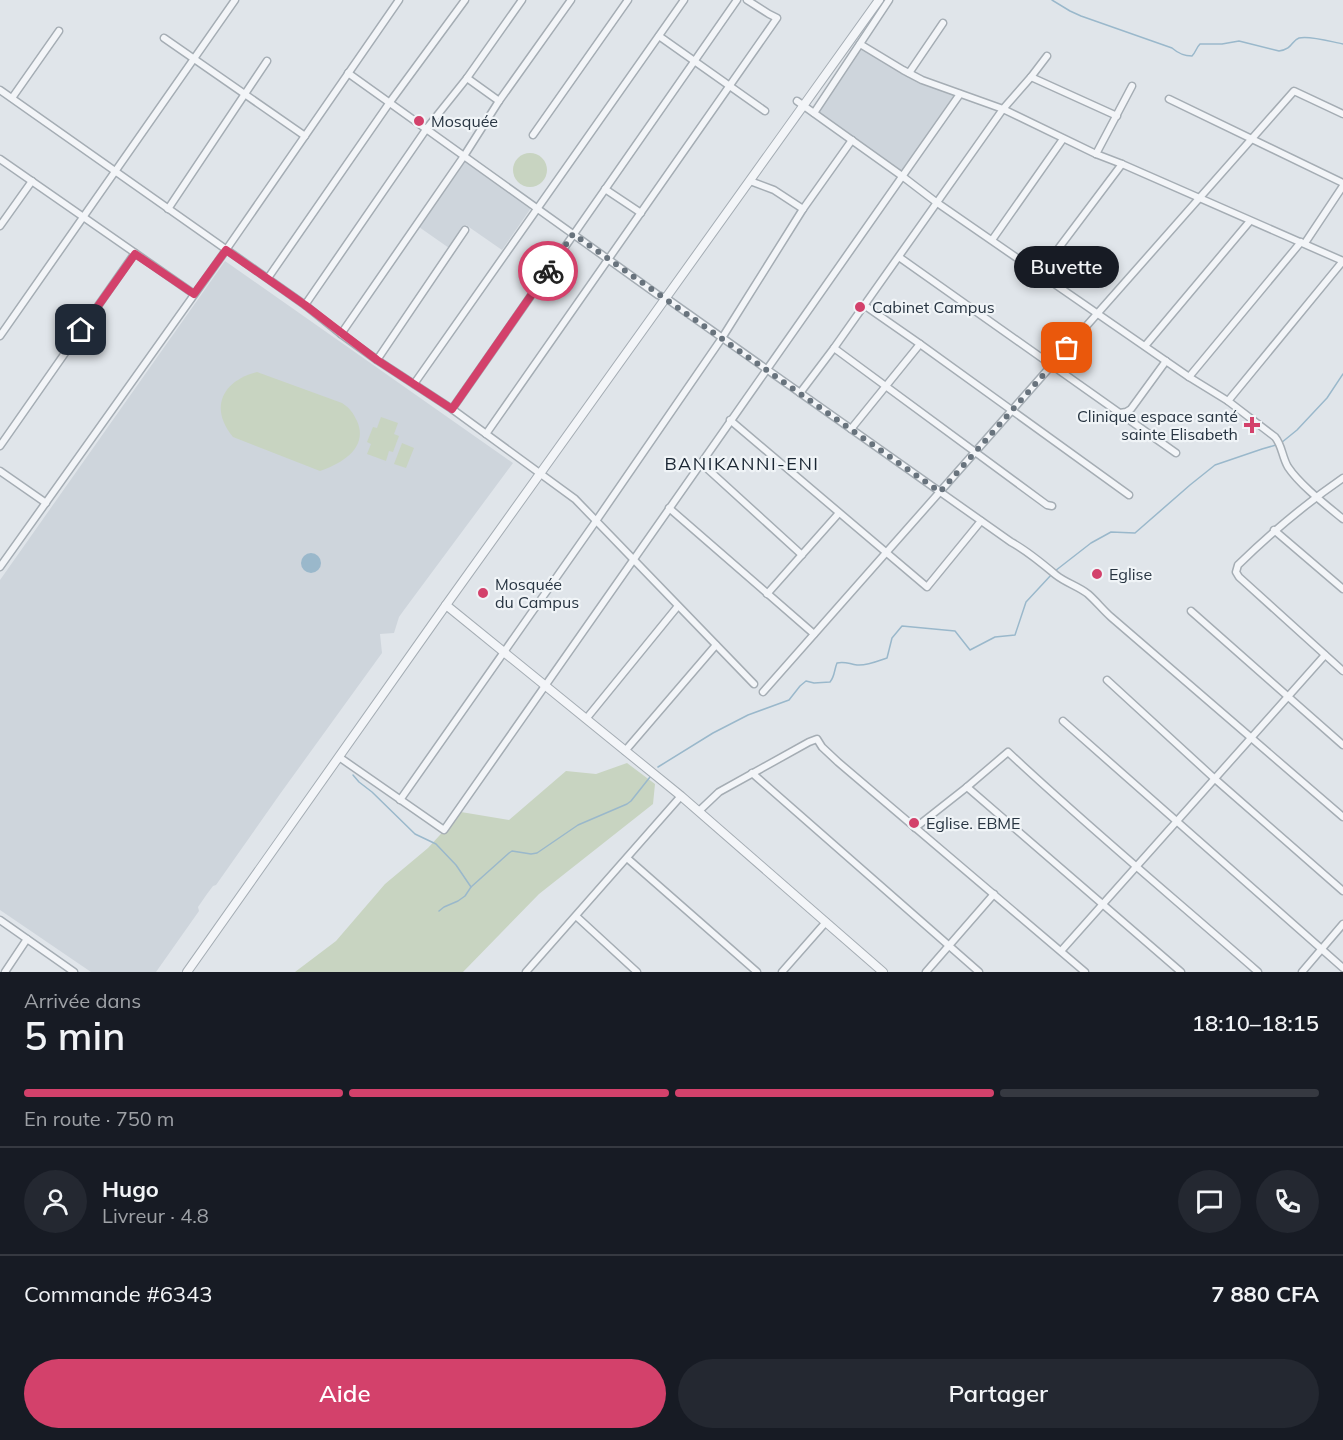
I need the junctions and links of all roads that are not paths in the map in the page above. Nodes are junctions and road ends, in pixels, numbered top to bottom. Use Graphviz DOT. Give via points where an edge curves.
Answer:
graph roads {
  1 [pos="236,0"];
  2 [pos="399,0"];
  3 [pos="465,0"];
  4 [pos="522,0"];
  5 [pos="571,0"];
  6 [pos="628,0"];
  7 [pos="684,0"];
  8 [pos="737,0"];
  9 [pos="747,0"];
  10 [pos="879,0"];
  11 [pos="889,0"];
  12 [pos="943,23"];
  13 [pos="59,31"];
  14 [pos="659,36"];
  15 [pos="165,38"];
  16 [pos="860,44"];
  17 [pos="1047,56"];
  18 [pos="194,59"];
  19 [pos="267,61"];
  20 [pos="694,61"];
  21 [pos="348,73"];
  22 [pos="909,73"];
  23 [pos="1031,77"];
  24 [pos="467,78"];
  25 [pos="730,86"];
  26 [pos="1132,86"];
  27 [pos="0,90"];
  28 [pos="245,94"];
  29 [pos="960,94"];
  30 [pos="12,98"];
  31 [pos="1169,99"];
  32 [pos="499,100"];
  33 [pos="390,102"];
  34 [pos="800,104"];
  35 [pos="1003,110"];
  36 [pos="765,111"];
  37 [pos="814,113"];
  38 [pos="1343,114"];
  39 [pos="1117,116"];
  40 [pos="427,128"];
  41 [pos="533,135"];
  42 [pos="305,136"];
  43 [pos="1063,139"];
  44 [pos="1252,139"];
  45 [pos="852,141"];
  46 [pos="1096,154"];
  47 [pos="464,156"];
  48 [pos="0,159"];
  49 [pos="1122,164"];
  50 [pos="115,172"];
  51 [pos="902,176"];
  52 [pos="32,181"];
  53 [pos="750,181"];
  54 [pos="1343,184"];
  55 [pos="605,189"];
  56 [pos="1199,198"];
  57 [pos="936,202"];
  58 [pos="537,208"];
  59 [pos="168,209"];
  60 [pos="803,209"];
  61 [pos="641,213"];
  62 [pos="84,217"];
  63 [pos="1250,221"];
  64 [pos="0,226"];
  65 [pos="465,230"];
  66 [pos="573,234"];
  67 [pos="992,240"];
  68 [pos="1303,243"];
  69 [pos="226,250"];
  70 [pos="135,254"];
  71 [pos="899,257"];
  72 [pos="608,259"];
  73 [pos="1343,261"];
  74 [pos="1040,273"];
  75 [pos="268,278"];
  76 [pos="194,294"];
  77 [pos="666,298"];
  78 [pos="305,305"];
  79 [pos="864,306"];
  80 [pos="1098,313"];
  81 [pos="341,334"];
  82 [pos="0,336"];
  83 [pos="722,338"];
  84 [pos="920,344"];
  85 [pos="1145,346"];
  86 [pos="834,348"];
  87 [pos="377,360"];
  88 [pos="1166,361"];
  89 [pos="1052,365"];
  90 [pos="766,369"];
  91 [pos="1189,377"];
  92 [pos="414,384"];
  93 [pos="885,387"];
  94 [pos="800,393"];
  95 [pos="1228,401"];
  96 [pos="452,409"];
  97 [pos="1012,410"];
  98 [pos="1120,413"];
  99 [pos="730,420"];
  100 [pos="851,429"];
  101 [pos="486,434"];
  102 [pos="0,446"];
  103 [pos="975,452"];
  104 [pos="1176,453"];
  105 [pos="700,463"];
  106 [pos="0,471"];
  107 [pos="541,473"];
  108 [pos="1343,478"];
  109 [pos="940,492"];
  110 [pos="1129,495"];
  111 [pos="1316,496"];
  112 [pos="46,503"];
  113 [pos="1052,506"];
  114 [pos="669,508"];
  115 [pos="839,513"];
  116 [pos="1343,519"];
  117 [pos="596,521"];
  118 [pos="981,521"];
  119 [pos="1274,530"];
  120 [pos="886,553"];
  121 [pos="802,555"];
  122 [pos="633,559"];
  123 [pos="0,567"];
  124 [pos="1343,589"];
  125 [pos="768,594"];
  126 [pos="446,605"];
  127 [pos="678,606"];
  128 [pos="1191,611"];
  129 [pos="814,634"];
  130 [pos="716,645"];
  131 [pos="504,652"];
  132 [pos="1325,655"];
  133 [pos="1343,671"];
  134 [pos="1107,680"];
  135 [pos="754,684"];
  136 [pos="545,685"];
  137 [pos="763,692"];
  138 [pos="1288,696"];
  139 [pos="586,719"];
  140 [pos="1063,721"];
  141 [pos="1252,737"];
  142 [pos="1343,745"];
  143 [pos="625,751"];
  144 [pos="339,757"];
  145 [pos="752,773"];
  146 [pos="1215,778"];
  147 [pos="967,787"];
  148 [pos="681,796"];
  149 [pos="400,800"];
  150 [pos="699,811"];
  151 [pos="1343,817"];
  152 [pos="1176,822"];
  153 [pos="915,828"];
  154 [pos="627,858"];
  155 [pos="1137,866"];
  156 [pos="1343,891"];
  157 [pos="994,894"];
  158 [pos="1103,904"];
  159 [pos="576,916"];
  160 [pos="0,920"];
  161 [pos="826,922"];
  162 [pos="1343,924"];
  163 [pos="27,939"];
  164 [pos="950,946"];
  165 [pos="1321,949"];
  166 [pos="1061,951"];
  167 [pos="1343,968"];
  168 [pos="4,972"];
  169 [pos="74,972"];
  170 [pos="187,972"];
  171 [pos="526,972"];
  172 [pos="637,972"];
  173 [pos="757,972"];
  174 [pos="782,972"];
  175 [pos="883,972"];
  176 [pos="926,972"];
  177 [pos="979,972"];
  178 [pos="1085,972"];
  179 [pos="1182,972"];
  180 [pos="1258,972"];
  181 [pos="1302,972"];
  1 -- 18 [label="street"];
  2 -- 21 [label="street"];
  3 -- 33 [label="street"];
  4 -- 24 [label="street"];
  5 -- 32 [label="street"];
  6 -- 41 [label="street"];
  7 -- 14 [label="street"];
  8 -- 20 [label="street"];
  9 -- 25 [label="street" via="777,18"];
  10 -- 34 [label="street"];
  11 -- 16 [label="street"];
  12 -- 22 [label="street"];
  13 -- 30 [label="street"];
  14 -- 20 [label="street"];
  14 -- 58 [label="street"];
  15 -- 18 [label="street"];
  16 -- 22 [label="street"];
  16 -- 37 [label="street"];
  17 -- 23 [label="street"];
  18 -- 28 [label="street"];
  18 -- 50 [label="street"];
  19 -- 28 [label="street"];
  20 -- 25 [label="street"];
  20 -- 55 [label="street"];
  21 -- 33 [label="street"];
  21 -- 42 [label="street"];
  22 -- 29 [label="street"];
  23 -- 35 [label="street"];
  23 -- 39 [label="street"];
  24 -- 32 [label="street"];
  24 -- 40 [label="street"];
  25 -- 36 [label="street"];
  25 -- 61 [label="street"];
  26 -- 39 [label="street"];
  27 -- 30 [label="street"];
  28 -- 42 [label="street"];
  28 -- 59 [label="street"];
  29 -- 35 [label="street"];
  29 -- 51 [label="street"];
  30 -- 50 [label="street"];
  31 -- 44 [label="street"];
  32 -- 47 [label="street"];
  33 -- 40 [label="street"];
  33 -- 75 [label="street"];
  34 -- 37 [label="street"];
  34 -- 53 [label="street"];
  35 -- 43 [label="street"];
  35 -- 57 [label="street"];
  37 -- 45 [label="street"];
  38 -- 44 [label="street" via="1294,91"];
  39 -- 46 [label="street"];
  40 -- 47 [label="street"];
  40 -- 78 [label="street"];
  42 -- 69 [label="street"];
  43 -- 46 [label="street"];
  43 -- 67 [label="street"];
  44 -- 54 [label="street"];
  44 -- 56 [label="street"];
  45 -- 51 [label="street"];
  45 -- 60 [label="street"];
  46 -- 49 [label="street"];
  47 -- 58 [label="street"];
  47 -- 81 [label="street"];
  48 -- 52 [label="street"];
  49 -- 56 [label="street"];
  49 -- 74 [label="street"];
  50 -- 59 [label="street"];
  50 -- 62 [label="street"];
  51 -- 57 [label="street"];
  51 -- 90 [label="street"];
  52 -- 62 [label="street"];
  52 -- 64 [label="street"];
  53 -- 60 [label="street" via="774,190"];
  53 -- 77 [label="street"];
  54 -- 68 [label="street"];
  55 -- 61 [label="street"];
  55 -- 66 [label="street"];
  56 -- 63 [label="street"];
  56 -- 80 [label="street"];
  57 -- 67 [label="street"];
  57 -- 71 [label="street"];
  58 -- 66 [label="street"];
  58 -- 92 [label="street"];
  59 -- 69 [label="street"];
  60 -- 83 [label="street"];
  61 -- 72 [label="street"];
  62 -- 70 [label="street"];
  62 -- 82 [label="street"];
  63 -- 68 [label="street"];
  63 -- 85 [label="street"];
  65 -- 87 [label="street"];
  66 -- 72 [label="street"];
  66 -- 96 [label="street"];
  67 -- 74 [label="street"];
  68 -- 73 [label="street"];
  68 -- 91 [label="street"];
  69 -- 75 [label="street"];
  69 -- 76 [label="street"];
  70 -- 76 [label="street"];
  70 -- 102 [label="street"];
  71 -- 79 [label="street"];
  71 -- 89 [label="street"];
  72 -- 77 [label="street"];
  72 -- 101 [label="street"];
  73 -- 95 [label="street"];
  74 -- 80 [label="street"];
  75 -- 78 [label="street"];
  76 -- 112 [label="street"];
  77 -- 83 [label="street"];
  77 -- 107 [label="street"];
  78 -- 81 [label="street"];
  79 -- 84 [label="street"];
  79 -- 86 [label="street"];
  80 -- 85 [label="street"];
  80 -- 89 [label="street"];
  81 -- 87 [label="street"];
  83 -- 90 [label="street"];
  83 -- 117 [label="street"];
  84 -- 93 [label="street"];
  84 -- 97 [label="street"];
  85 -- 88 [label="street"];
  86 -- 93 [label="street"];
  86 -- 94 [label="street"];
  87 -- 92 [label="street"];
  88 -- 91 [label="street"];
  88 -- 98 [label="street" via="1131,409"];
  89 -- 97 [label="street"];
  89 -- 98 [label="street"];
  90 -- 94 [label="street"];
  90 -- 99 [label="street"];
  91 -- 95 [label="street"];
  92 -- 96 [label="street"];
  93 -- 100 [label="street"];
  93 -- 103 [label="street"];
  94 -- 100 [label="street"];
  95 -- 111 [label="street" via="1278,440 1289,468"];
  96 -- 101 [label="street"];
  97 -- 103 [label="street"];
  97 -- 110 [label="street"];
  98 -- 104 [label="street"];
  99 -- 105 [label="street"];
  99 -- 115 [label="street"];
  100 -- 109 [label="street"];
  101 -- 107 [label="street"];
  103 -- 109 [label="street"];
  103 -- 113 [label="street"];
  105 -- 114 [label="street"];
  105 -- 121 [label="street"];
  106 -- 112 [label="street"];
  107 -- 117 [label="street"];
  107 -- 126 [label="street"];
  108 -- 111 [label="street"];
  109 -- 118 [label="street"];
  109 -- 120 [label="street"];
  111 -- 116 [label="street"];
  111 -- 119 [label="street"];
  112 -- 123 [label="street"];
  114 -- 122 [label="street"];
  114 -- 125 [label="street"];
  115 -- 120 [label="street"];
  115 -- 121 [label="street"];
  117 -- 122 [label="street"];
  117 -- 131 [label="street"];
  118 -- 120 [label="street" via="927,587"];
  118 -- 141 [label="street" via="1087,594"];
  119 -- 124 [label="street"];
  119 -- 132 [label="street" via="1238,565 1236,572"];
  120 -- 129 [label="street"];
  121 -- 125 [label="street"];
  122 -- 127 [label="street"];
  122 -- 136 [label="street"];
  125 -- 129 [label="street"];
  126 -- 131 [label="street"];
  126 -- 144 [label="street"];
  127 -- 130 [label="street"];
  127 -- 139 [label="street"];
  128 -- 138 [label="street"];
  129 -- 137 [label="street"];
  130 -- 135 [label="street"];
  130 -- 143 [label="street"];
  131 -- 136 [label="street"];
  131 -- 149 [label="street"];
  132 -- 133 [label="street"];
  132 -- 138 [label="street"];
  134 -- 146 [label="street"];
  136 -- 139 [label="street"];
  136 -- 149 [label="street" via="444,830"];
  138 -- 141 [label="street"];
  138 -- 142 [label="street"];
  139 -- 143 [label="street"];
  140 -- 152 [label="street"];
  141 -- 146 [label="street"];
  141 -- 151 [label="street"];
  143 -- 148 [label="street"];
  144 -- 149 [label="street"];
  144 -- 170 [label="street"];
  145 -- 150 [label="street" via="719,792"];
  145 -- 153 [label="street" via="817,739 830,755"];
  145 -- 164 [label="street"];
  146 -- 152 [label="street"];
  146 -- 156 [label="street"];
  147 -- 153 [label="street"];
  147 -- 155 [label="street" via="1008,752"];
  147 -- 158 [label="street"];
  148 -- 150 [label="street"];
  148 -- 154 [label="street"];
  150 -- 161 [label="street"];
  152 -- 155 [label="street"];
  152 -- 165 [label="street"];
  153 -- 157 [label="street"];
  154 -- 159 [label="street"];
  154 -- 173 [label="street"];
  155 -- 158 [label="street"];
  155 -- 180 [label="street"];
  157 -- 164 [label="street"];
  157 -- 166 [label="street"];
  158 -- 166 [label="street"];
  158 -- 179 [label="street"];
  159 -- 171 [label="street"];
  159 -- 172 [label="street"];
  160 -- 163 [label="street"];
  161 -- 174 [label="street"];
  161 -- 175 [label="street"];
  162 -- 165 [label="street"];
  163 -- 168 [label="street"];
  163 -- 169 [label="street"];
  164 -- 176 [label="street"];
  164 -- 177 [label="street"];
  165 -- 167 [label="street"];
  165 -- 181 [label="street"];
  166 -- 178 [label="street"];
}
